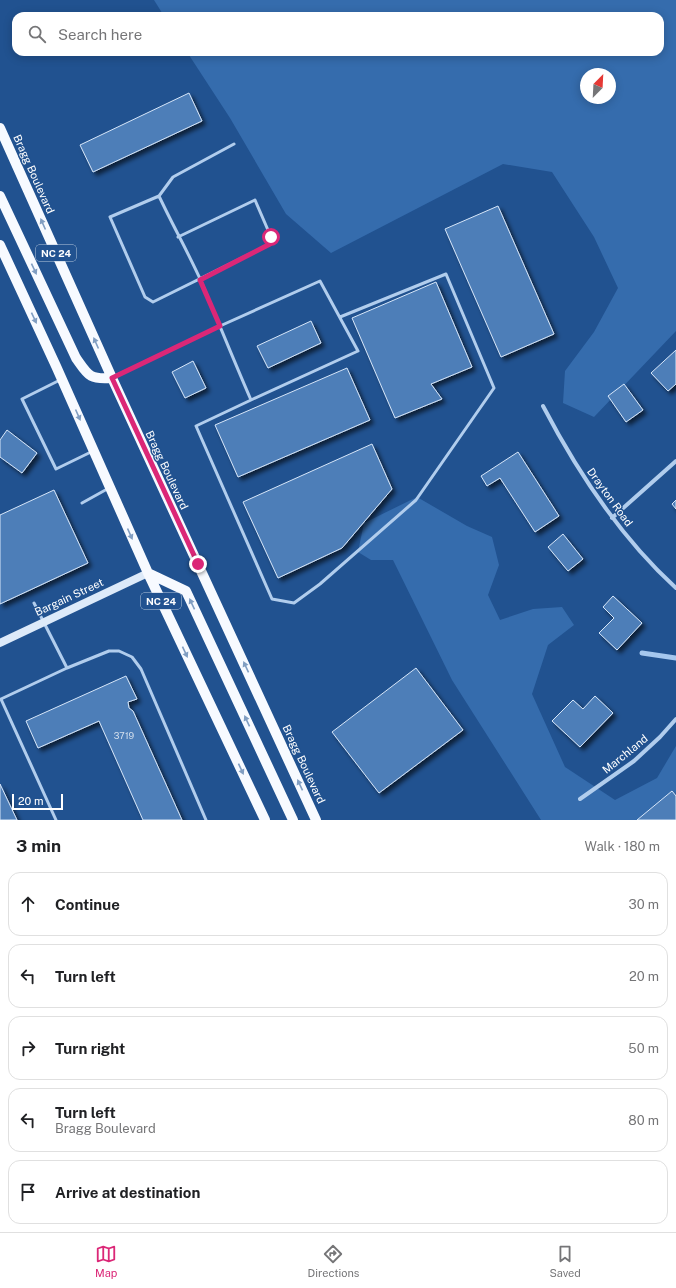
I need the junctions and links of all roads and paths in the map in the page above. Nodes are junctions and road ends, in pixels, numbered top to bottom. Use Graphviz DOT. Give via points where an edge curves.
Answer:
graph roads {
  1 [pos="0,128"];
  2 [pos="234,144"];
  3 [pos="0,196"];
  4 [pos="159,196"];
  5 [pos="178,237"];
  6 [pos="0,245"];
  7 [pos="200,280"];
  8 [pos="340,317"];
  9 [pos="220,326"];
  10 [pos="112,378"];
  11 [pos="62,379"];
  12 [pos="251,400"];
  13 [pos="543,406"];
  14 [pos="94,451"];
  15 [pos="676,461"];
  16 [pos="110,488"];
  17 [pos="82,503"];
  18 [pos="612,518"];
  19 [pos="148,573"];
  20 [pos="676,588"];
  21 [pos="34,603"];
  22 [pos="43,622"];
  23 [pos="0,643"];
  24 [pos="67,668"];
  25 [pos="676,719"];
  26 [pos="580,799"];
  27 [pos="56,820"];
  28 [pos="206,820"];
  29 [pos="265,820"];
  30 [pos="293,820"];
  31 [pos="316,820"];
  10 -- 1 [label="main road, Bragg Boulevard / NC 24, one-way"];
  2 -- 4 [label="lane" via="174,177"];
  3 -- 10 [label="main road, one-way" via="76,358 87,374 99,379"];
  4 -- 5 [label="lane"];
  4 -- 7 [label="lane" via="110,217 145,297 153,302"];
  5 -- 7 [label="lane"];
  5 -- 7 [label="lane" via="254,200 271,237 270,244"];
  6 -- 11 [label="main road, NC 24, one-way"];
  7 -- 9 [label="lane"];
  8 -- 9 [label="lane" via="320,281"];
  8 -- 12 [label="lane" via="358,351"];
  8 -- 12 [label="lane" via="446,274 494,388 416,500 320,584 294,603 272,599 196,426"];
  9 -- 10 [label="lane"];
  9 -- 12 [label="lane"];
  31 -- 10 [label="main road, Bragg Boulevard / NC 24, one-way"];
  11 -- 14 [label="main road, NC 24, one-way"];
  11 -- 14 [label="lane" via="22,399 56,469"];
  13 -- 18 [label="street, Drayton Road" via="565,447"];
  14 -- 16 [label="main road, NC 24"];
  15 -- 18 [label="street"];
  16 -- 17 [label="lane"];
  16 -- 19 [label="main road, NC 24, one-way"];
  18 -- 20 [label="street, Drayton Road" via="642,554"];
  19 -- 22 [label="street, Bargain Street"];
  19 -- 29 [label="main road, NC 24, one-way"];
  30 -- 19 [label="main road, one-way" via="186,591"];
  21 -- 22 [label="lane"];
  22 -- 23 [label="street, Bargain Street"];
  22 -- 24 [label="lane"];
  24 -- 27 [label="lane" via="1,699"];
  24 -- 28 [label="lane" via="109,651 119,651 132,657 141,670"];
  25 -- 26 [label="street, Marchland" via="634,761"];
}
